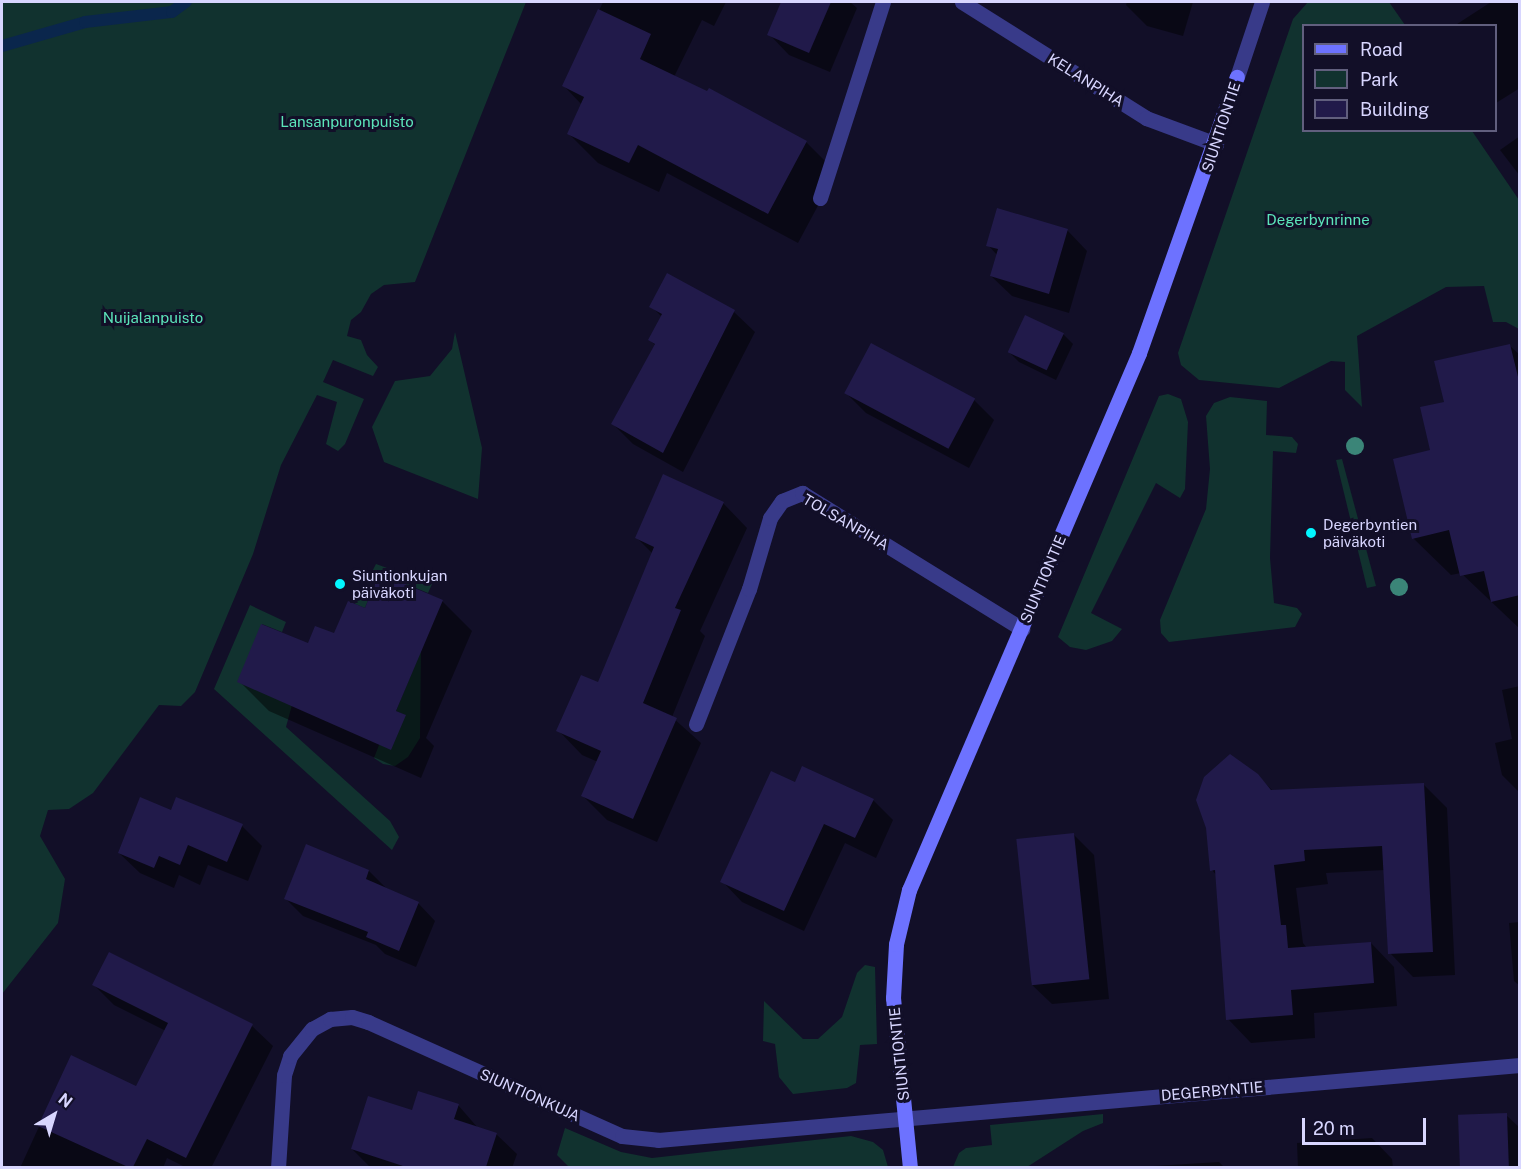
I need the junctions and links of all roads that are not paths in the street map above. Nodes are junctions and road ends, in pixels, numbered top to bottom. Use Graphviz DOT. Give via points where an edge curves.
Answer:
graph roads {
  1 [pos="883,2"];
  2 [pos="962,2"];
  3 [pos="1262,2"];
  4 [pos="1216,144"];
  5 [pos="820,198"];
  6 [pos="1022,629"];
  7 [pos="696,724"];
  8 [pos="1520,1065"];
  9 [pos="905,1117"];
  10 [pos="278,1167"];
  11 [pos="910,1167"];
  1 -- 5 [label="street"];
  2 -- 4 [label="street, KELANPIHA" via="1146,118"];
  3 -- 4 [label="street, SIUNTIONTIE"];
  4 -- 6 [label="street, SIUNTIONTIE" via="1139,353"];
  6 -- 7 [label="street, TOLSANPIHA" via="802,493 782,501 770,518 749,589"];
  6 -- 9 [label="street, SIUNTIONTIE" via="909,890 897,944 893,998"];
  8 -- 9 [label="street, DEGERBYNTIE"];
  9 -- 10 [label="street, SIUNTIONKUJA" via="658,1140 622,1136 352,1017 330,1019 312,1029 290,1056 284,1075"];
  9 -- 11 [label="street, SIUNTIONTIE"];
}
